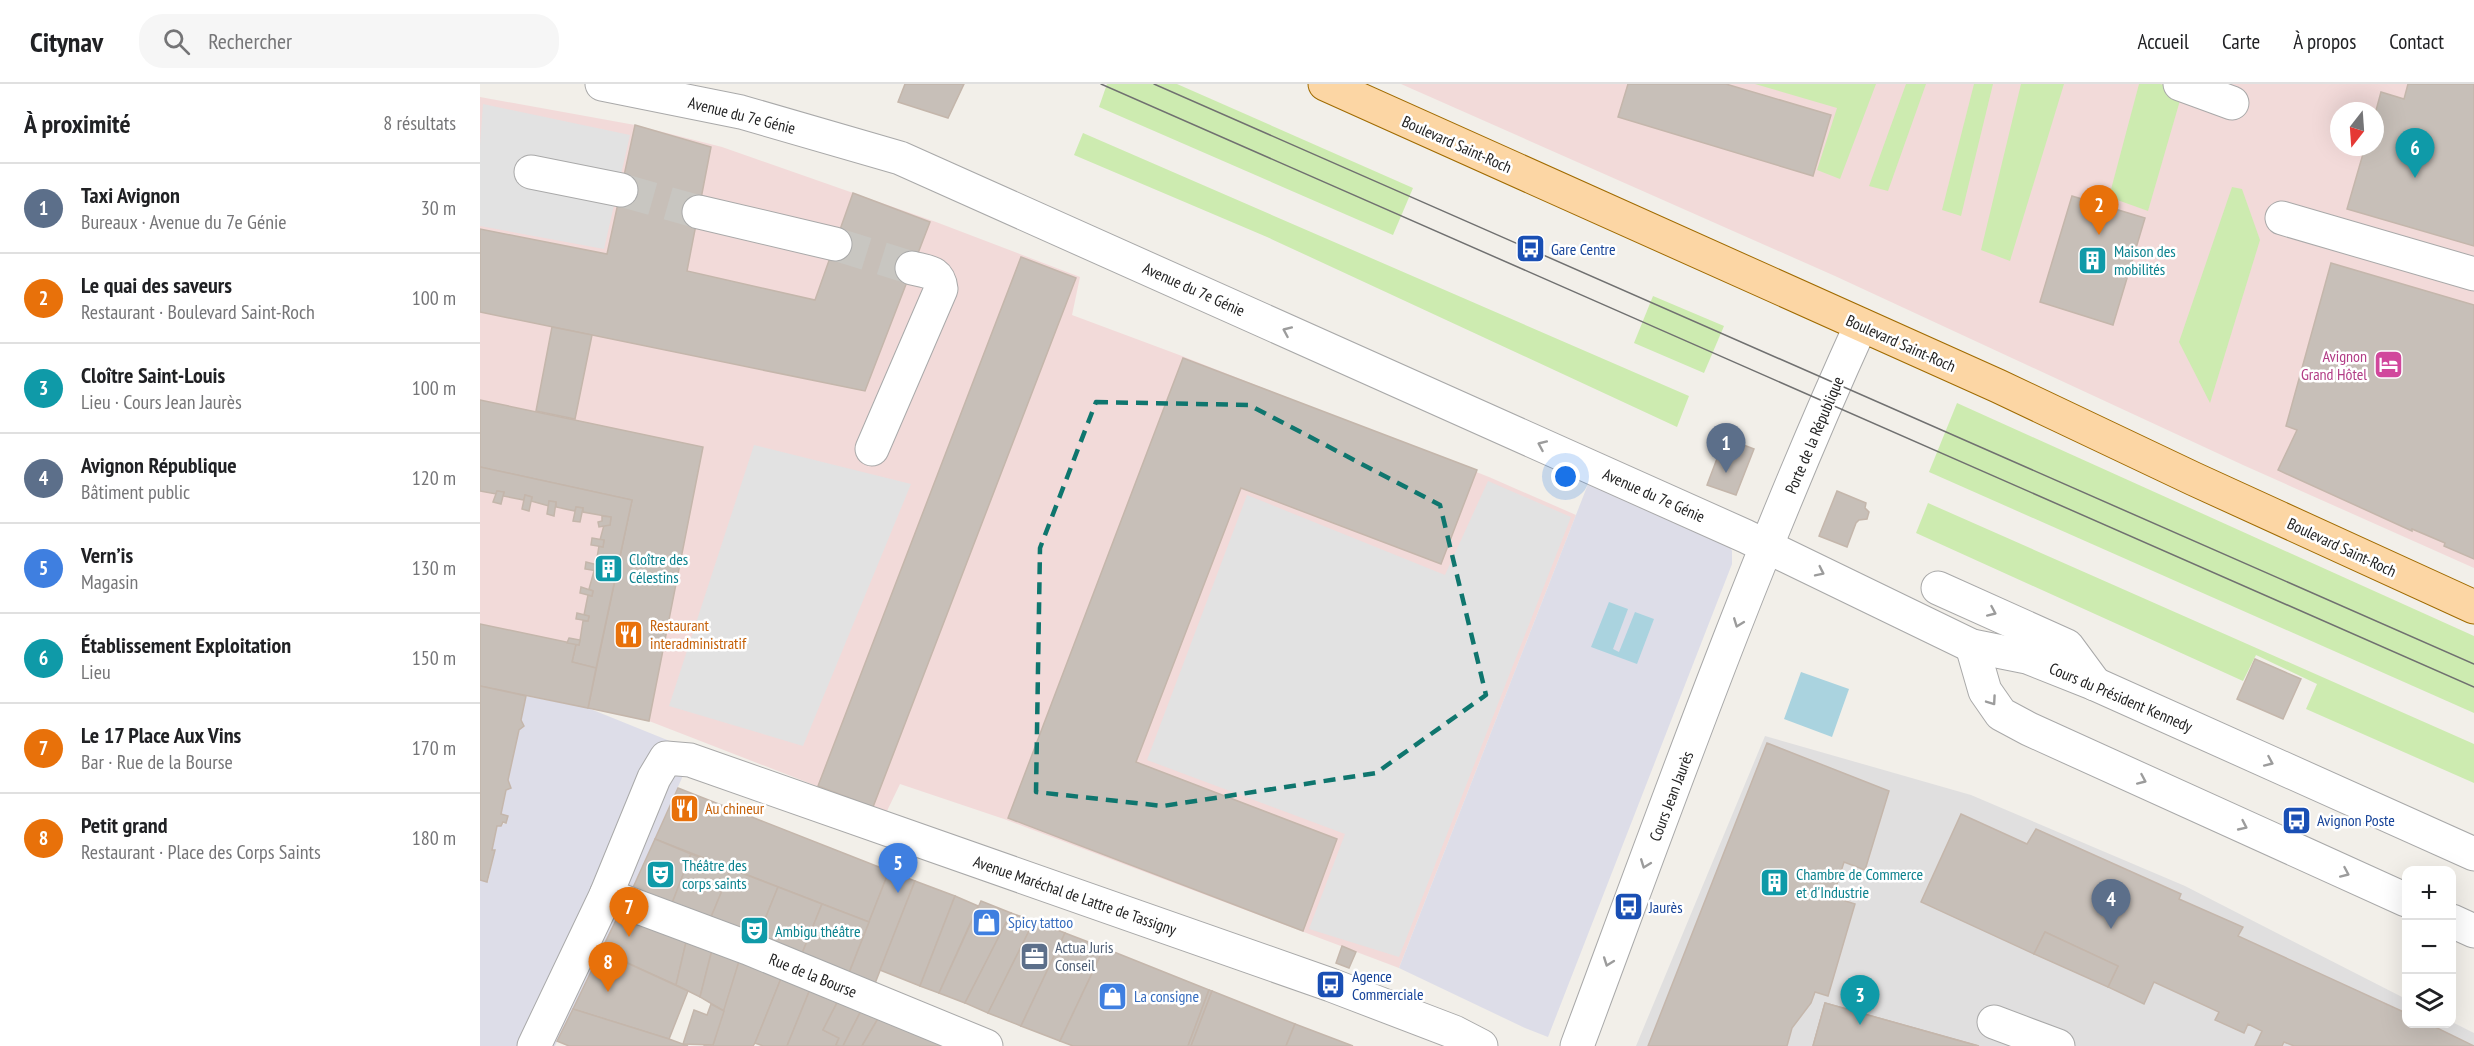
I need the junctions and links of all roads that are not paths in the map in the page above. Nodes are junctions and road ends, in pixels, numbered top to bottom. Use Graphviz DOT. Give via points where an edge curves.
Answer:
graph roads {
  1 [pos="602,84"];
  2 [pos="1325,84"];
  3 [pos="2180,84"];
  4 [pos="2232,103"];
  5 [pos="531,172"];
  6 [pos="621,190"];
  7 [pos="699,212"];
  8 [pos="2282,218"];
  9 [pos="835,244"];
  10 [pos="912,268"];
  11 [pos="2474,274"];
  12 [pos="1226,304"];
  13 [pos="1861,325"];
  14 [pos="1371,391"];
  15 [pos="872,448"];
  16 [pos="1768,546"];
  17 [pos="1938,588"];
  18 [pos="2474,607"];
  19 [pos="1972,646"];
  20 [pos="2095,684"];
  21 [pos="2474,854"];
  22 [pos="606,895"];
  23 [pos="2402,898"];
  24 [pos="2456,923"];
  25 [pos="2474,931"];
  26 [pos="1994,1022"];
  27 [pos="534,1046"];
  28 [pos="986,1046"];
  29 [pos="1481,1046"];
  30 [pos="1577,1046"];
  31 [pos="2058,1046"];
  1 -- 12 [label="street, Avenue du 7e Génie" via="741,112 900,158"];
  2 -- 13 [label="main road, Boulevard Saint-Roch"];
  3 -- 4 [label="street"];
  5 -- 6 [label="street"];
  7 -- 9 [label="street"];
  8 -- 11 [label="street"];
  10 -- 15 [label="street" via="934,274 940,280 941,290"];
  12 -- 14 [label="street" via="1241,334"];
  16 -- 12 [label="street, Avenue du 7e Génie, one-way"];
  13 -- 16 [label="street, Porte de la République"];
  13 -- 18 [label="main road, Boulevard Saint-Roch"];
  16 -- 19 [label="street, Cours du Président Kennedy, one-way"];
  16 -- 30 [label="street, Cours Jean Jaurès, one-way"];
  17 -- 20 [label="street, one-way" via="2067,646"];
  19 -- 20 [label="street, Cours du Président Kennedy" via="2027,657"];
  19 -- 23 [label="street, one-way" via="1985,691 2001,714"];
  20 -- 21 [label="street, Cours du Président Kennedy, one-way"];
  22 -- 27 [label="street"];
  22 -- 28 [label="street, Rue de la Bourse" via="748,948"];
  22 -- 29 [label="street, Avenue Maréchal de Lattre de Tassigny" via="666,758 690,760 1319,981"];
  24 -- 25 [label="street"];
  26 -- 31 [label="street"];
}
